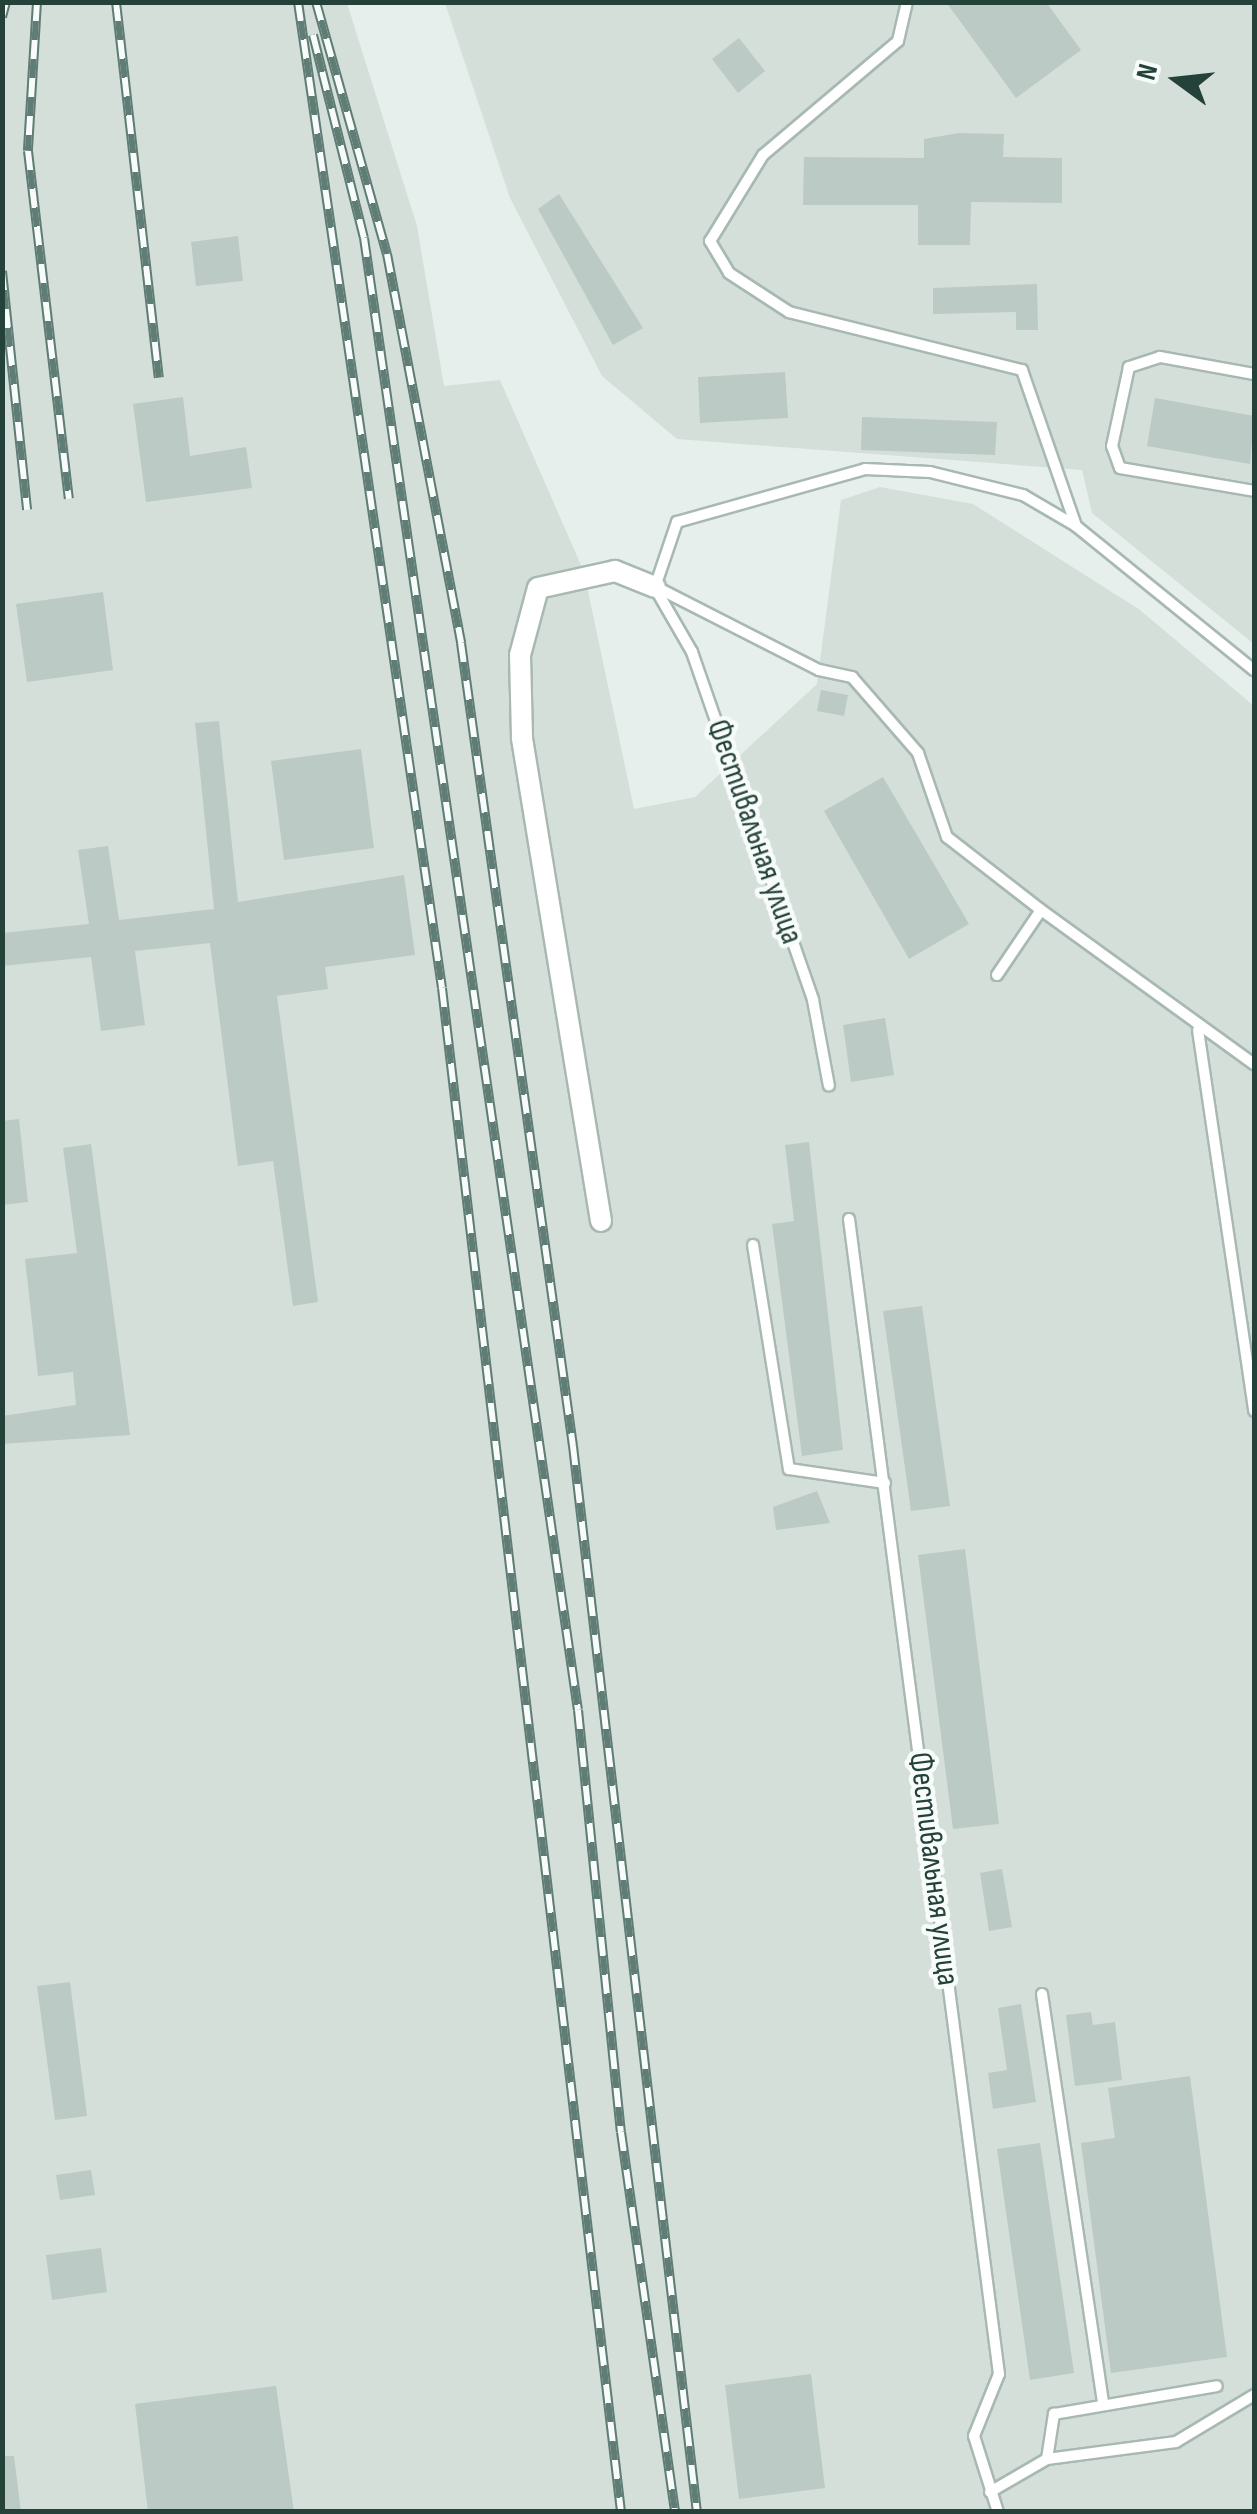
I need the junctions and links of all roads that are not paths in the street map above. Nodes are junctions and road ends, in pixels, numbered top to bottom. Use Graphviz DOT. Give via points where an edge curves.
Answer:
graph roads {
  1 [pos="907,2"];
  2 [pos="1254,374"];
  3 [pos="1254,491"];
  4 [pos="1076,526"];
  5 [pos="655,587"];
  6 [pos="1254,670"];
  7 [pos="1042,910"];
  8 [pos="997,975"];
  9 [pos="1198,1030"];
  10 [pos="1254,1064"];
  11 [pos="828,1086"];
  12 [pos="849,1218"];
  13 [pos="602,1221"];
  14 [pos="752,1245"];
  15 [pos="1254,1411"];
  16 [pos="885,1483"];
  17 [pos="1042,1994"];
  18 [pos="1217,2386"];
  19 [pos="1254,2395"];
  20 [pos="1103,2404"];
  21 [pos="1047,2459"];
  22 [pos="990,2492"];
  23 [pos="998,2512"];
  1 -- 4 [label="lane" via="898,40 763,156 710,241 728,273 789,312 1022,370"];
  2 -- 3 [label="lane" via="1160,357 1129,367 1112,446 1120,468"];
  4 -- 5 [label="lane" via="1023,495 930,472 866,469 678,522"];
  4 -- 6 [label="lane"];
  5 -- 7 [label="lane" via="819,670 852,677 918,754 947,838"];
  5 -- 11 [label="lane, Фестивальная улица" via="692,652 813,1000"];
  5 -- 13 [label="street" via="615,570 538,588 520,655 522,737"];
  7 -- 8 [label="lane"];
  7 -- 9 [label="lane" via="1185,1007"];
  9 -- 10 [label="lane"];
  9 -- 15 [label="lane"];
  12 -- 16 [label="lane, Фестивальная улица"];
  14 -- 16 [label="lane" via="789,1469"];
  16 -- 22 [label="lane, Фестивальная улица" via="999,2374 974,2436"];
  17 -- 20 [label="lane"];
  18 -- 20 [label="lane"];
  19 -- 21 [label="lane" via="1176,2442"];
  20 -- 21 [label="lane" via="1054,2414"];
  21 -- 22 [label="lane"];
  22 -- 23 [label="lane, Фестивальная улица"];
}
